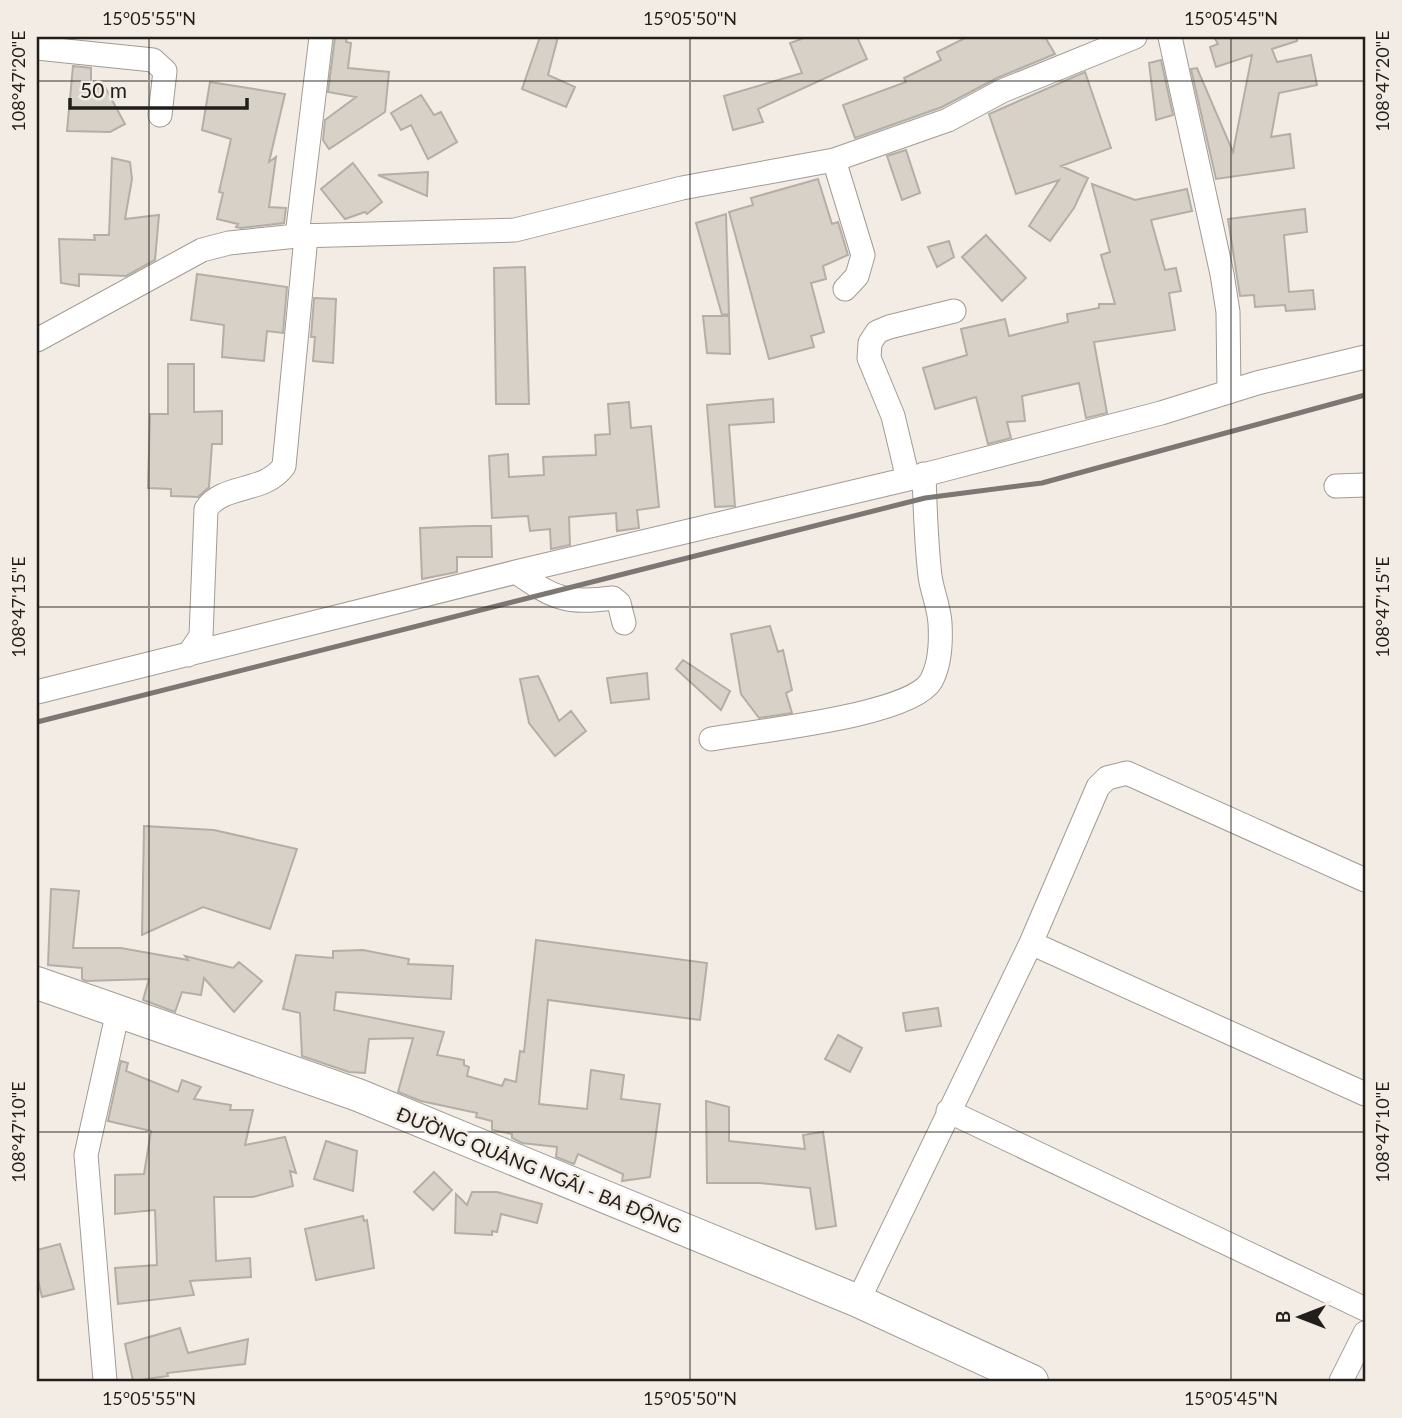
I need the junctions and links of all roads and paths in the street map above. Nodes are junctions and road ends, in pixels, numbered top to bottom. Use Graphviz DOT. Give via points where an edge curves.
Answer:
graph roads {
  1 [pos="321,37"];
  2 [pos="1135,37"];
  3 [pos="1170,37"];
  4 [pos="37,48"];
  5 [pos="160,115"];
  6 [pos="834,160"];
  7 [pos="301,237"];
  8 [pos="845,289"];
  9 [pos="954,312"];
  10 [pos="37,340"];
  11 [pos="1365,357"];
  12 [pos="1229,392"];
  13 [pos="916,476"];
  14 [pos="1365,485"];
  15 [pos="1336,486"];
  16 [pos="516,572"];
  17 [pos="624,623"];
  18 [pos="188,655"];
  19 [pos="37,692"];
  20 [pos="711,739"];
  21 [pos="1365,880"];
  22 [pos="1031,943"];
  23 [pos="37,983"];
  24 [pos="118,1011"];
  25 [pos="1365,1094"];
  26 [pos="948,1111"];
  27 [pos="858,1301"];
  28 [pos="1365,1309"];
  29 [pos="1365,1334"];
  30 [pos="105,1381"];
  31 [pos="1032,1381"];
  32 [pos="1341,1381"];
  1 -- 7 [label="street"];
  2 -- 6 [label="street" via="1014,86 948,120"];
  3 -- 12 [label="street" via="1222,274 1228,312"];
  4 -- 5 [label="street" via="153,60 166,71"];
  6 -- 7 [label="street" via="682,188 515,230"];
  6 -- 8 [label="street" via="863,255 857,276"];
  7 -- 10 [label="street" via="202,250"];
  7 -- 18 [label="street" via="284,466 268,481 213,499 206,509 201,636"];
  9 -- 13 [label="street" via="889,327 877,332 870,343 871,365"];
  11 -- 12 [label="street"];
  12 -- 13 [label="street"];
  13 -- 16 [label="street"];
  13 -- 20 [label="street" via="940,621 938,660 931,682 908,699 875,709"];
  14 -- 15 [label="street"];
  16 -- 17 [label="street" via="545,592 572,602 613,598"];
  16 -- 18 [label="street"];
  18 -- 19 [label="street"];
  21 -- 22 [label="street" via="1127,773 1098,787"];
  22 -- 25 [label="street"];
  22 -- 26 [label="street"];
  23 -- 24 [label="main road, ĐƯỜNG QUẢNG NGÃI - BA ĐỘNG"];
  24 -- 27 [label="main road, ĐƯỜNG QUẢNG NGÃI - BA ĐỘNG" via="358,1095"];
  24 -- 30 [label="street" via="86,1155"];
  26 -- 27 [label="street"];
  26 -- 28 [label="street"];
  27 -- 31 [label="main road, ĐƯỜNG QUẢNG NGÃI - BA ĐỘNG"];
  29 -- 32 [label="street"];
}
